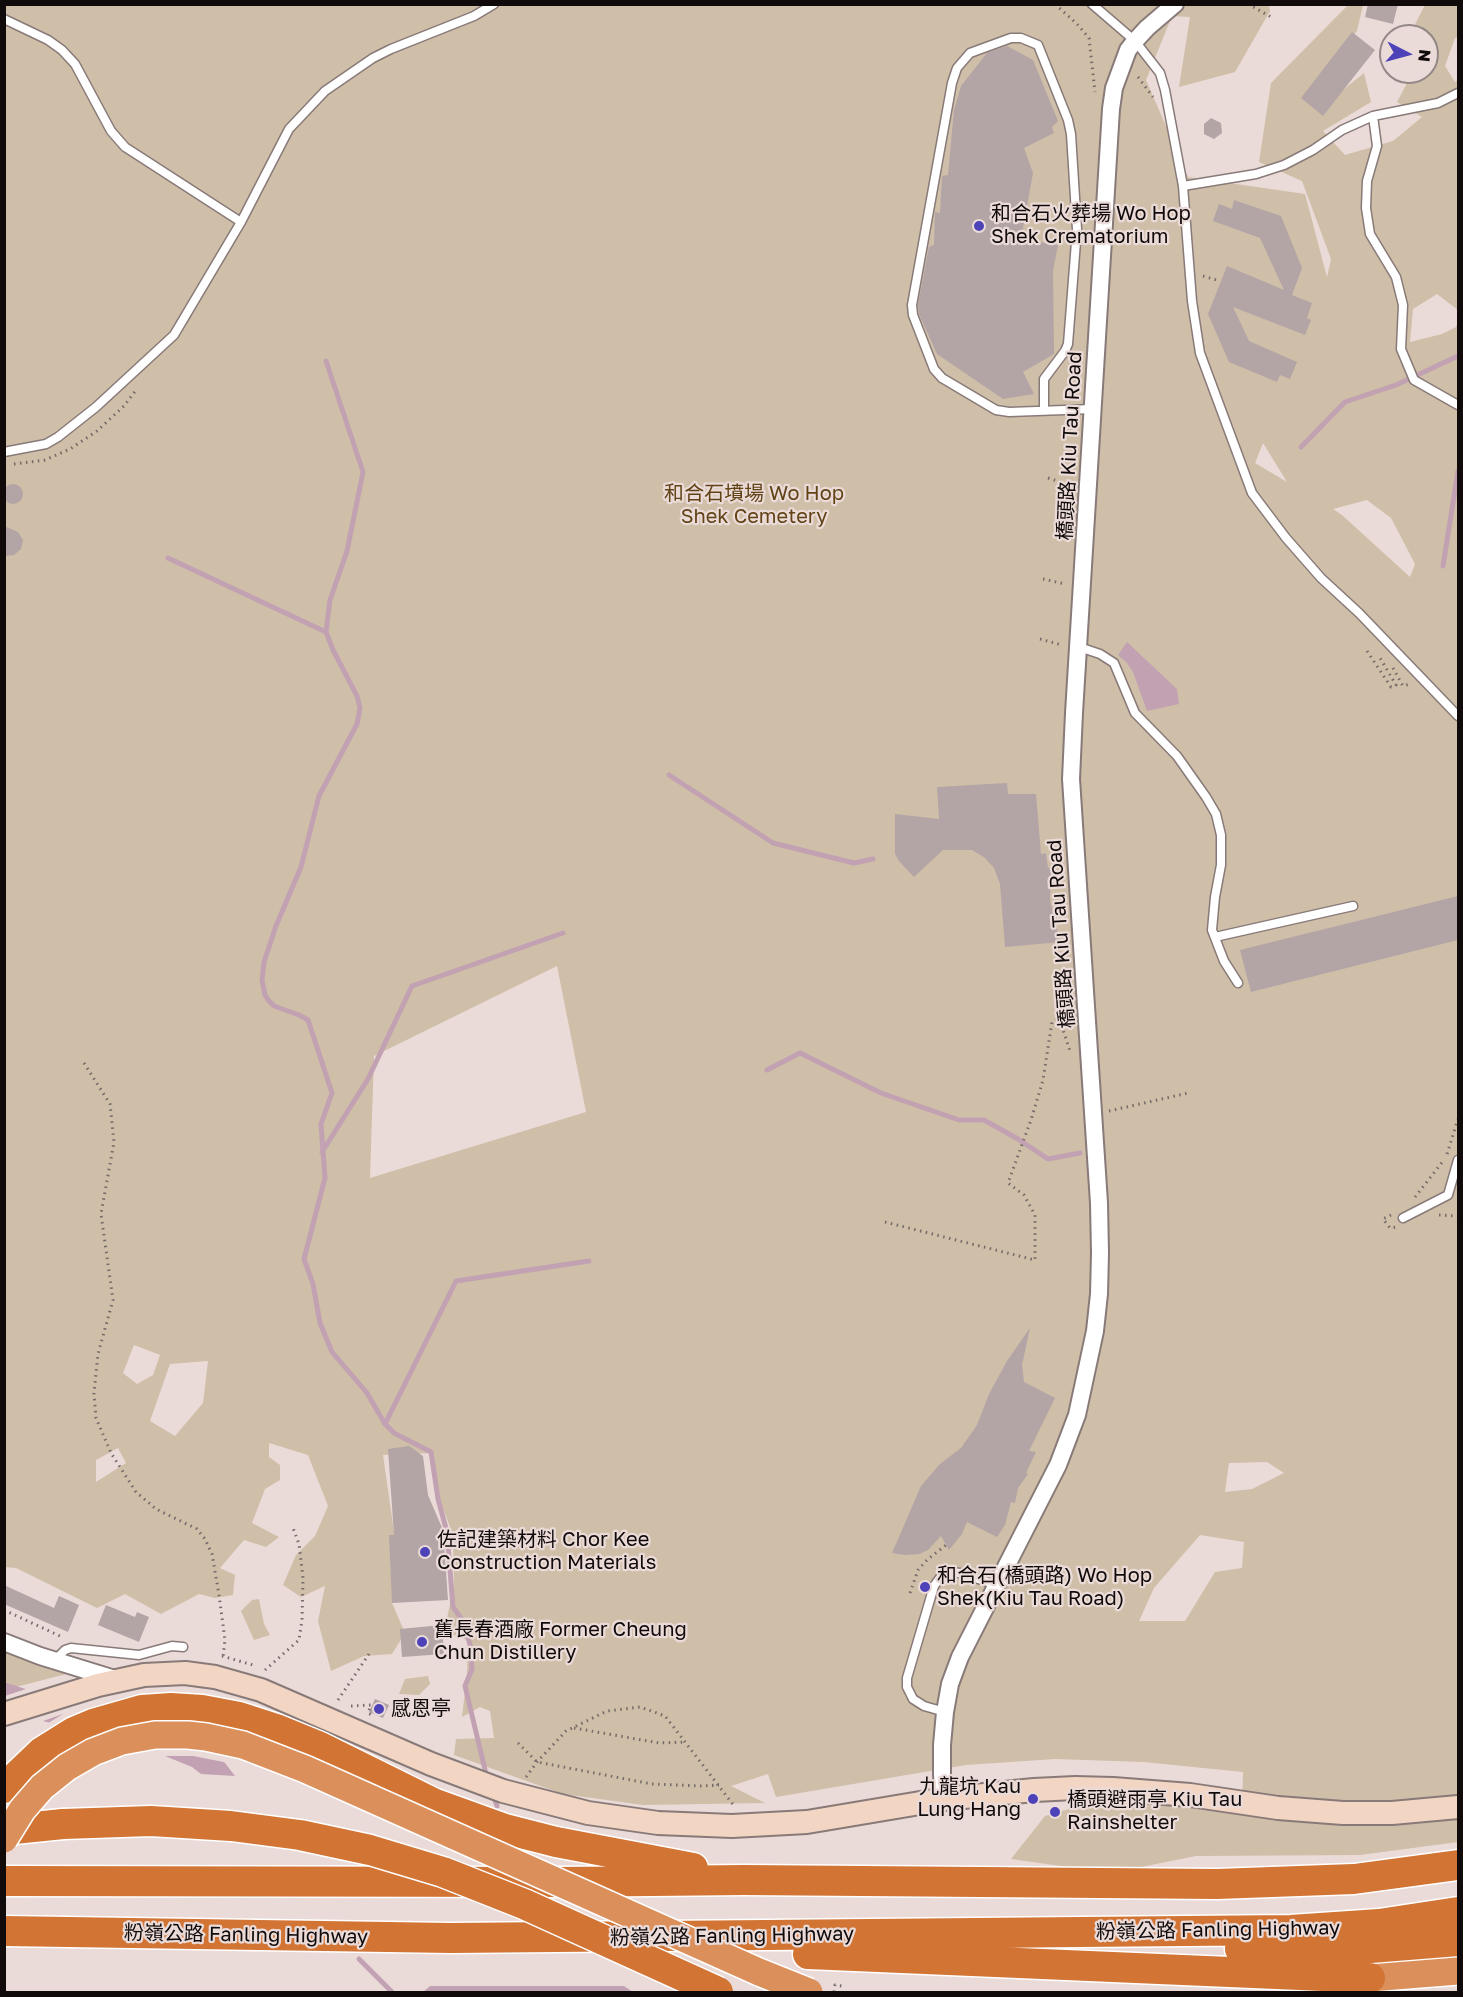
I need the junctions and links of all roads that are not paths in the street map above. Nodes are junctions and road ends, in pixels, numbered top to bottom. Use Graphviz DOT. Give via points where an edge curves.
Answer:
graph roads {
  1 [pos="494,4"];
  2 [pos="1092,4"];
  3 [pos="1175,4"];
  4 [pos="4,19"];
  5 [pos="1135,41"];
  6 [pos="1458,93"];
  7 [pos="1372,116"];
  8 [pos="1183,186"];
  9 [pos="241,222"];
  10 [pos="1458,405"];
  11 [pos="1093,409"];
  12 [pos="1044,410"];
  13 [pos="4,452"];
  14 [pos="1073,647"];
  15 [pos="1458,717"];
  16 [pos="1353,906"];
  17 [pos="1215,937"];
  18 [pos="1238,983"];
  19 [pos="1458,1160"];
  20 [pos="1456,1175"];
  21 [pos="1398,1216"];
  22 [pos="997,1585"];
  23 [pos="4,1642"];
  24 [pos="183,1647"];
  25 [pos="55,1660"];
  26 [pos="108,1683"];
  27 [pos="945,1712"];
  28 [pos="4,1714"];
  29 [pos="4,1788"];
  30 [pos="944,1798"];
  31 [pos="1458,1807"];
  32 [pos="4,1830"];
  33 [pos="4,1839"];
  34 [pos="1458,1866"];
  35 [pos="744,1880"];
  36 [pos="4,1881"];
  37 [pos="1458,1912"];
  38 [pos="4,1931"];
  39 [pos="943,1934"];
  40 [pos="451,1938"];
  41 [pos="1458,1941"];
  42 [pos="1458,1971"];
  43 [pos="1370,1978"];
  44 [pos="718,1992"];
  45 [pos="802,1992"];
  46 [pos="1335,1992"];
  1 -- 9 [label="lane" via="373,58 325,91 289,129"];
  2 -- 5 [label="lane"];
  3 -- 5 [label="street, 橋頭路 Kiu Tau Road"];
  4 -- 9 [label="lane" via="62,50 75,64 111,131 125,147"];
  5 -- 8 [label="lane" via="1160,73"];
  5 -- 11 [label="street, 橋頭路 Kiu Tau Road" via="1121,67 1111,109"];
  6 -- 7 [label="lane" via="1438,102"];
  7 -- 8 [label="lane" via="1284,165 1256,174"];
  7 -- 10 [label="lane" via="1377,146 1366,181 1366,208 1370,234 1396,277 1403,305 1401,349 1414,380"];
  8 -- 15 [label="lane" via="1200,354 1252,493 1321,578"];
  9 -- 13 [label="lane" via="174,335 58,437 46,444"];
  11 -- 12 [label="lane"];
  11 -- 14 [label="street, 橋頭路 Kiu Tau Road"];
  12 -- 12 [label="lane" via="996,410 942,378 934,369 913,315 957,68 970,52 1011,38 1038,45 1071,135 1077,229 1068,344 1044,379"];
  14 -- 17 [label="lane" via="1100,654 1114,663 1135,713 1177,756 1215,814 1221,835 1212,930"];
  14 -- 22 [label="street, 橋頭路 Kiu Tau Road" via="1071,779 1099,1203 1099,1294 1077,1415 1059,1465"];
  16 -- 17 [label="lane"];
  17 -- 18 [label="lane"];
  19 -- 20 [label="lane"];
  20 -- 21 [label="lane" via="1448,1195"];
  22 -- 27 [label="street, 橋頭路 Kiu Tau Road" via="960,1657"];
  22 -- 27 [label="lane" via="950,1572 942,1575 934,1586 907,1678 914,1699"];
  23 -- 25 [label="street"];
  24 -- 25 [label="lane" via="139,1655 71,1648"];
  25 -- 26 [label="street"];
  26 -- 28 [label="main road"];
  26 -- 30 [label="main road" via="168,1673 231,1680 503,1791 620,1819 702,1826 759,1825 816,1820"];
  27 -- 30 [label="street, 橋頭路 Kiu Tau Road"];
  29 -- 35 [label="highway" via="29,1763 74,1732 109,1718 158,1708 187,1708 256,1722 296,1737 433,1803 505,1829"];
  30 -- 31 [label="main road" via="1034,1790 1113,1789 1343,1813"];
  32 -- 44 [label="highway, bridge" via="151,1821 300,1835 370,1850 443,1872 524,1904"];
  33 -- 45 [label="highway, bridge" via="42,1786 93,1752 155,1735 225,1740 305,1768"];
  34 -- 35 [label="highway" via="1385,1876 1275,1883"];
  35 -- 36 [label="highway"];
  37 -- 39 [label="highway, 粉嶺公路 Fanling Highway" via="1303,1930"];
  38 -- 40 [label="highway, 粉嶺公路 Fanling Highway"];
  39 -- 40 [label="highway, 粉嶺公路 Fanling Highway"];
  39 -- 41 [label="highway" via="1290,1952"];
  40 -- 43 [label="highway"];
  42 -- 43 [label="highway"];
  43 -- 46 [label="highway"];
}
